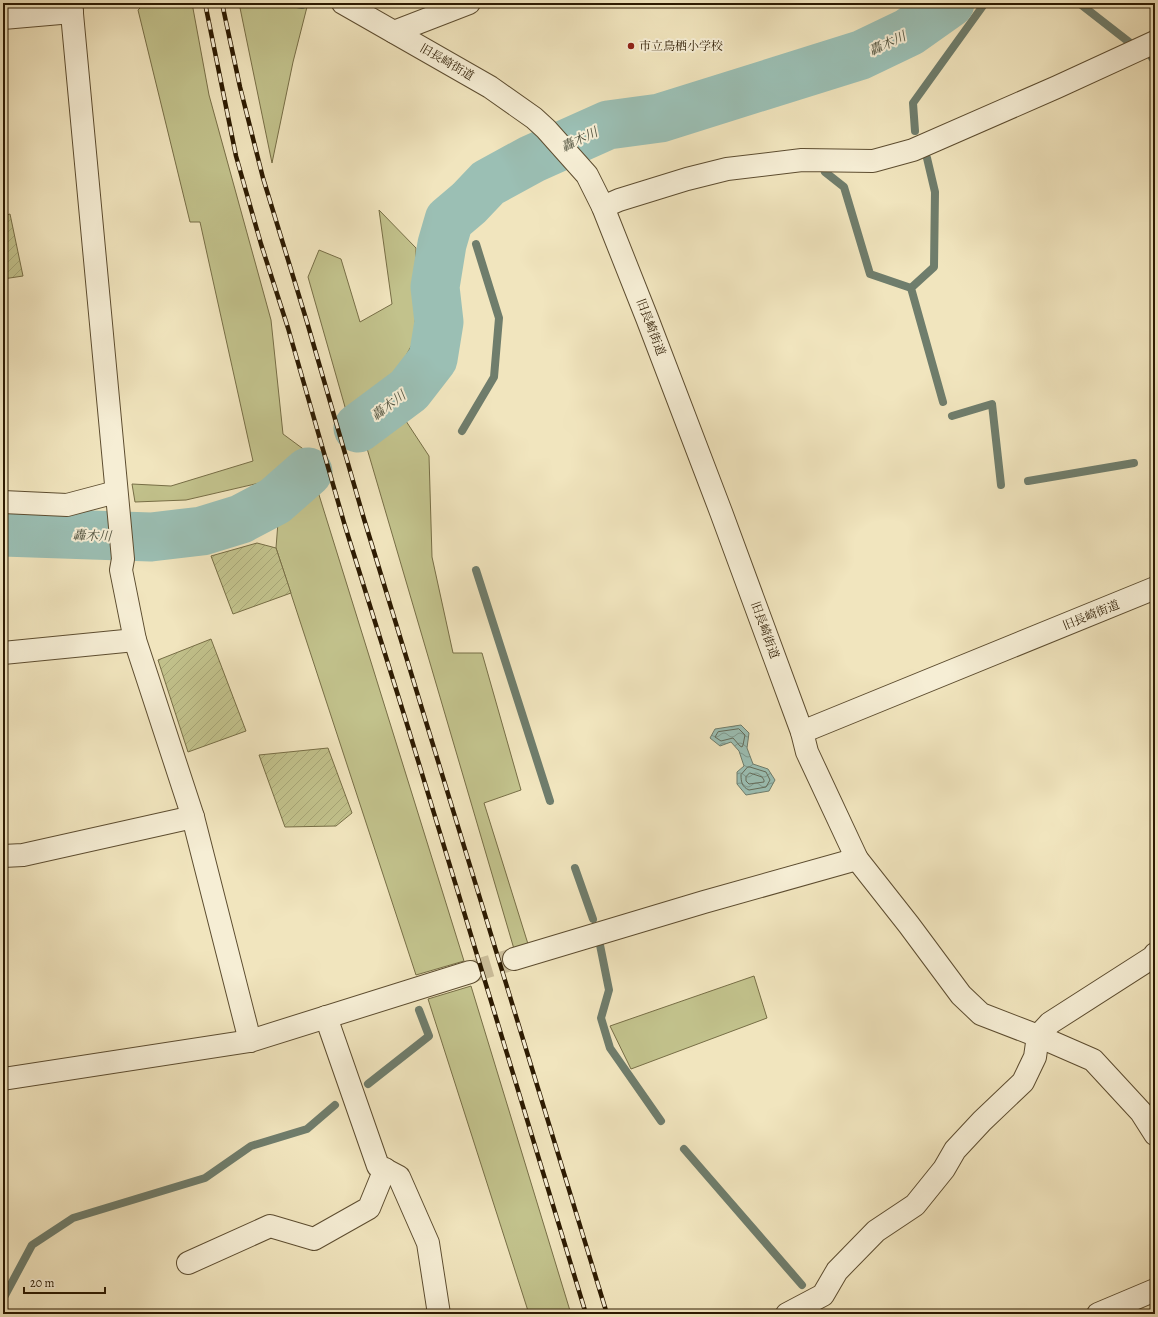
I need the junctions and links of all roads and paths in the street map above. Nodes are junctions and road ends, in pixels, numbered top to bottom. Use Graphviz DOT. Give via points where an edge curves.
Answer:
graph roads {
  1 [pos="469,3"];
  2 [pos="354,6"];
  3 [pos="72,8"];
  4 [pos="3,18"];
  5 [pos="394,32"];
  6 [pos="1155,42"];
  7 [pos="603,207"];
  8 [pos="116,492"];
  9 [pos="3,502"];
  10 [pos="1155,588"];
  11 [pos="135,640"];
  12 [pos="3,653"];
  13 [pos="802,732"];
  14 [pos="193,817"];
  15 [pos="3,856"];
  16 [pos="857,859"];
  17 [pos="1155,954"];
  18 [pos="514,959"];
  19 [pos="470,972"];
  20 [pos="326,1017"];
  21 [pos="1038,1036"];
  22 [pos="250,1041"];
  23 [pos="3,1078"];
  24 [pos="1155,1134"];
  25 [pos="385,1169"];
  26 [pos="188,1263"];
  27 [pos="1155,1290"];
  28 [pos="436,1313"];
  29 [pos="787,1314"];
  30 [pos="1098,1314"];
  1 -- 5 [label="street"];
  2 -- 5 [label="street, 旧長崎街道"];
  3 -- 4 [label="street"];
  3 -- 8 [label="street"];
  5 -- 7 [label="street, 旧長崎街道" via="490,87 534,118 587,174"];
  6 -- 7 [label="street" via="912,150 873,161 802,160 727,169 687,179"];
  7 -- 13 [label="street, 旧長崎街道" via="719,505"];
  8 -- 9 [label="street" via="67,505"];
  8 -- 11 [label="street" via="121,570"];
  10 -- 13 [label="street, 旧長崎街道"];
  11 -- 12 [label="street"];
  11 -- 14 [label="street"];
  13 -- 16 [label="street" via="807,752"];
  14 -- 15 [label="street" via="23,855"];
  14 -- 22 [label="street"];
  16 -- 18 [label="street"];
  16 -- 21 [label="street" via="961,995 981,1014"];
  17 -- 21 [label="street" via="1050,1023"];
  19 -- 20 [label="street"];
  20 -- 22 [label="street"];
  20 -- 25 [label="street" via="378,1166"];
  21 -- 24 [label="street" via="1093,1060 1141,1112"];
  21 -- 29 [label="street" via="1036,1057 1023,1082 955,1150 944,1170 915,1205 876,1232 837,1271 823,1295"];
  22 -- 23 [label="street"];
  25 -- 26 [label="street" via="369,1208 314,1239 270,1226"];
  25 -- 28 [label="street" via="398,1177 428,1243"];
  27 -- 30 [label="street"];
}
